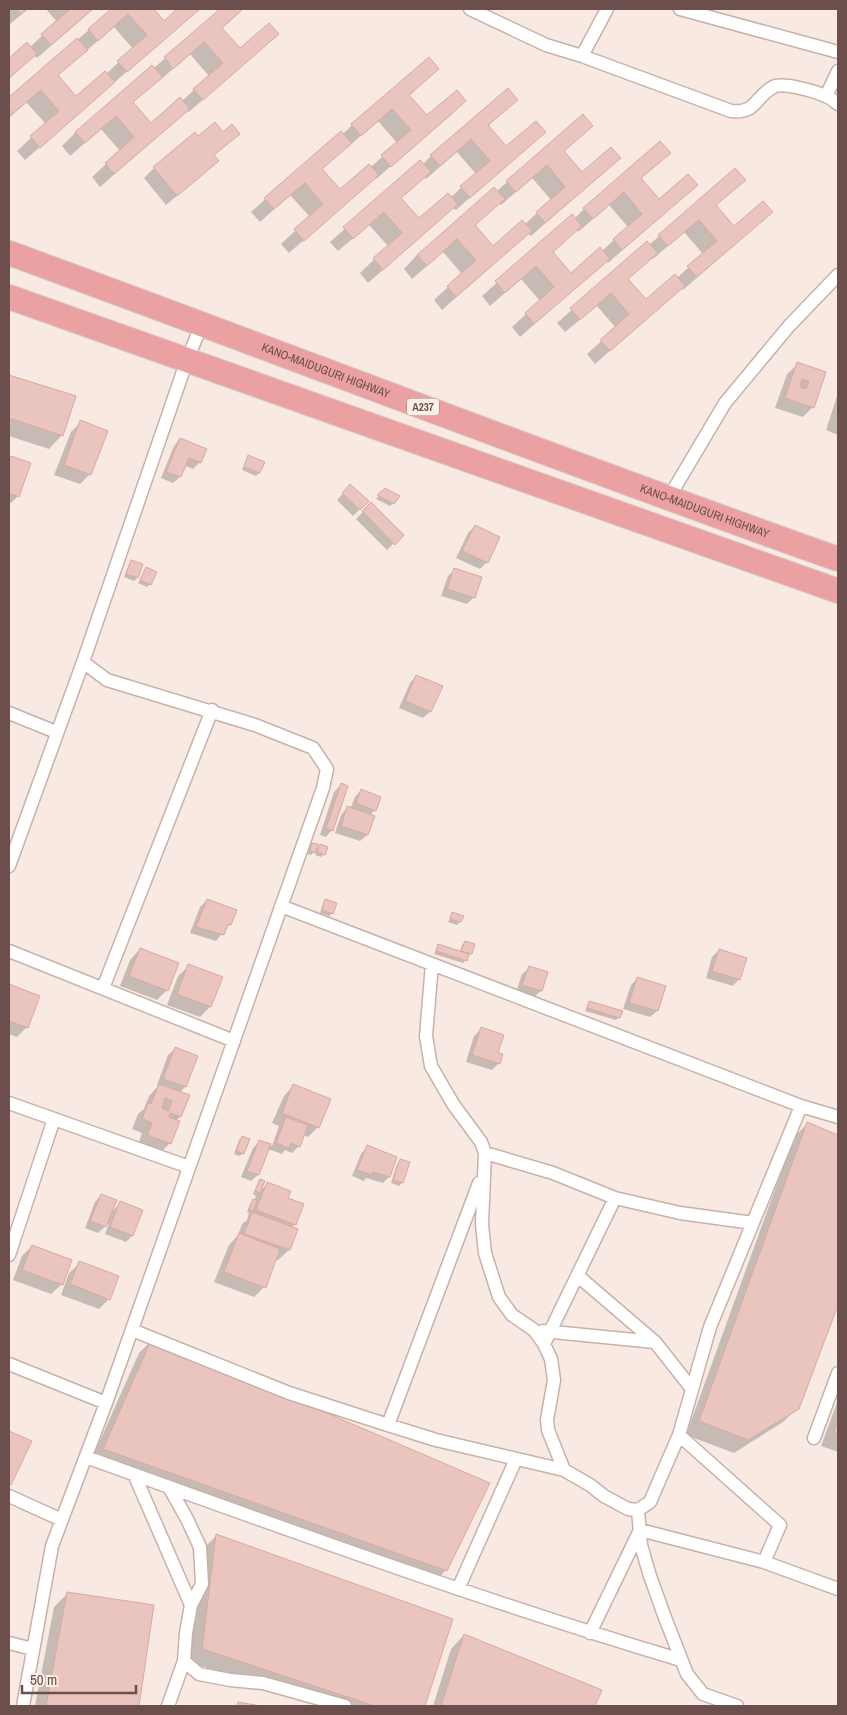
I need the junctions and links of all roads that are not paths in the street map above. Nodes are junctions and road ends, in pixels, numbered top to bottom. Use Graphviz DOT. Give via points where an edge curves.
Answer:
graph roads {
  1 [pos="470,9"];
  2 [pos="607,9"];
  3 [pos="680,9"];
  4 [pos="838,52"];
  5 [pos="582,56"];
  6 [pos="838,70"];
  7 [pos="826,96"];
  8 [pos="838,104"];
  9 [pos="9,254"];
  10 [pos="838,275"];
  11 [pos="9,297"];
  12 [pos="202,324"];
  13 [pos="187,360"];
  14 [pos="668,499"];
  15 [pos="838,559"];
  16 [pos="838,591"];
  17 [pos="83,662"];
  18 [pos="212,710"];
  19 [pos="9,713"];
  20 [pos="56,732"];
  21 [pos="9,866"];
  22 [pos="282,906"];
  23 [pos="9,951"];
  24 [pos="432,964"];
  25 [pos="103,988"];
  26 [pos="234,1041"];
  27 [pos="9,1103"];
  28 [pos="801,1106"];
  29 [pos="838,1117"];
  30 [pos="54,1119"];
  31 [pos="485,1153"];
  32 [pos="189,1167"];
  33 [pos="484,1171"];
  34 [pos="615,1198"];
  35 [pos="753,1223"];
  36 [pos="9,1255"];
  37 [pos="578,1276"];
  38 [pos="132,1330"];
  39 [pos="534,1330"];
  40 [pos="550,1332"];
  41 [pos="655,1342"];
  42 [pos="544,1344"];
  43 [pos="9,1364"];
  44 [pos="838,1373"];
  45 [pos="692,1389"];
  46 [pos="106,1403"];
  47 [pos="388,1425"];
  48 [pos="679,1435"];
  49 [pos="814,1438"];
  50 [pos="86,1457"];
  51 [pos="516,1459"];
  52 [pos="564,1470"];
  53 [pos="134,1474"];
  54 [pos="169,1487"];
  55 [pos="9,1496"];
  56 [pos="638,1510"];
  57 [pos="62,1520"];
  58 [pos="640,1530"];
  59 [pos="764,1562"];
  60 [pos="458,1589"];
  61 [pos="838,1589"];
  62 [pos="191,1605"];
  63 [pos="590,1633"];
  64 [pos="9,1643"];
  65 [pos="33,1649"];
  66 [pos="681,1660"];
  67 [pos="184,1661"];
  68 [pos="704,1700"];
  69 [pos="341,1705"];
  70 [pos="22,1706"];
  71 [pos="168,1706"];
  72 [pos="737,1706"];
  1 -- 5 [label="street" via="546,45"];
  2 -- 5 [label="street"];
  3 -- 4 [label="street"];
  5 -- 7 [label="street" via="731,111 749,109 773,87 782,84"];
  6 -- 7 [label="street"];
  7 -- 8 [label="street"];
  9 -- 12 [label="highway, KANO-MAIDUGURI HIGHWAY / A237"];
  10 -- 14 [label="street" via="789,326 725,403"];
  11 -- 13 [label="highway"];
  12 -- 13 [label="street"];
  12 -- 14 [label="highway, KANO-MAIDUGURI HIGHWAY / A237"];
  13 -- 16 [label="highway"];
  13 -- 17 [label="street"];
  14 -- 15 [label="highway, KANO-MAIDUGURI HIGHWAY / A237"];
  17 -- 18 [label="street" via="107,680"];
  17 -- 20 [label="street"];
  18 -- 22 [label="street" via="313,748 327,769"];
  18 -- 25 [label="street"];
  19 -- 20 [label="street"];
  20 -- 21 [label="street"];
  22 -- 24 [label="street"];
  22 -- 26 [label="street"];
  23 -- 25 [label="street"];
  24 -- 28 [label="street"];
  24 -- 31 [label="street" via="426,1036 430,1066"];
  25 -- 26 [label="street"];
  26 -- 32 [label="street"];
  27 -- 30 [label="street"];
  28 -- 29 [label="street"];
  28 -- 35 [label="street"];
  30 -- 32 [label="street"];
  30 -- 36 [label="street"];
  31 -- 33 [label="street"];
  31 -- 34 [label="street"];
  32 -- 38 [label="street"];
  33 -- 39 [label="street" via="484,1254 498,1297 512,1315"];
  33 -- 47 [label="street"];
  34 -- 35 [label="street" via="680,1213"];
  34 -- 37 [label="street"];
  35 -- 45 [label="street" via="710,1327"];
  37 -- 40 [label="street"];
  37 -- 41 [label="street"];
  38 -- 46 [label="street"];
  38 -- 47 [label="street" via="289,1393"];
  39 -- 40 [label="street"];
  39 -- 42 [label="street"];
  40 -- 41 [label="street"];
  40 -- 42 [label="street"];
  41 -- 45 [label="street"];
  42 -- 52 [label="street" via="551,1359 554,1380 548,1430"];
  43 -- 46 [label="street"];
  44 -- 49 [label="street"];
  45 -- 48 [label="street"];
  46 -- 50 [label="street"];
  47 -- 51 [label="street"];
  48 -- 56 [label="street" via="650,1502"];
  48 -- 59 [label="street" via="780,1525"];
  50 -- 53 [label="street"];
  50 -- 57 [label="street"];
  51 -- 52 [label="street"];
  51 -- 60 [label="street"];
  52 -- 56 [label="street" via="628,1509"];
  53 -- 54 [label="street"];
  53 -- 62 [label="street"];
  54 -- 60 [label="street"];
  54 -- 62 [label="street" via="200,1547 202,1584"];
  55 -- 57 [label="street"];
  56 -- 58 [label="street"];
  57 -- 65 [label="street" via="52,1546"];
  58 -- 59 [label="street"];
  58 -- 63 [label="street"];
  58 -- 66 [label="street" via="649,1573"];
  59 -- 61 [label="street"];
  60 -- 63 [label="street"];
  62 -- 67 [label="street"];
  63 -- 66 [label="street"];
  64 -- 65 [label="street"];
  65 -- 70 [label="street"];
  66 -- 68 [label="street"];
  67 -- 69 [label="street" via="199,1674 263,1683"];
  67 -- 71 [label="street"];
  68 -- 72 [label="street"];
}
